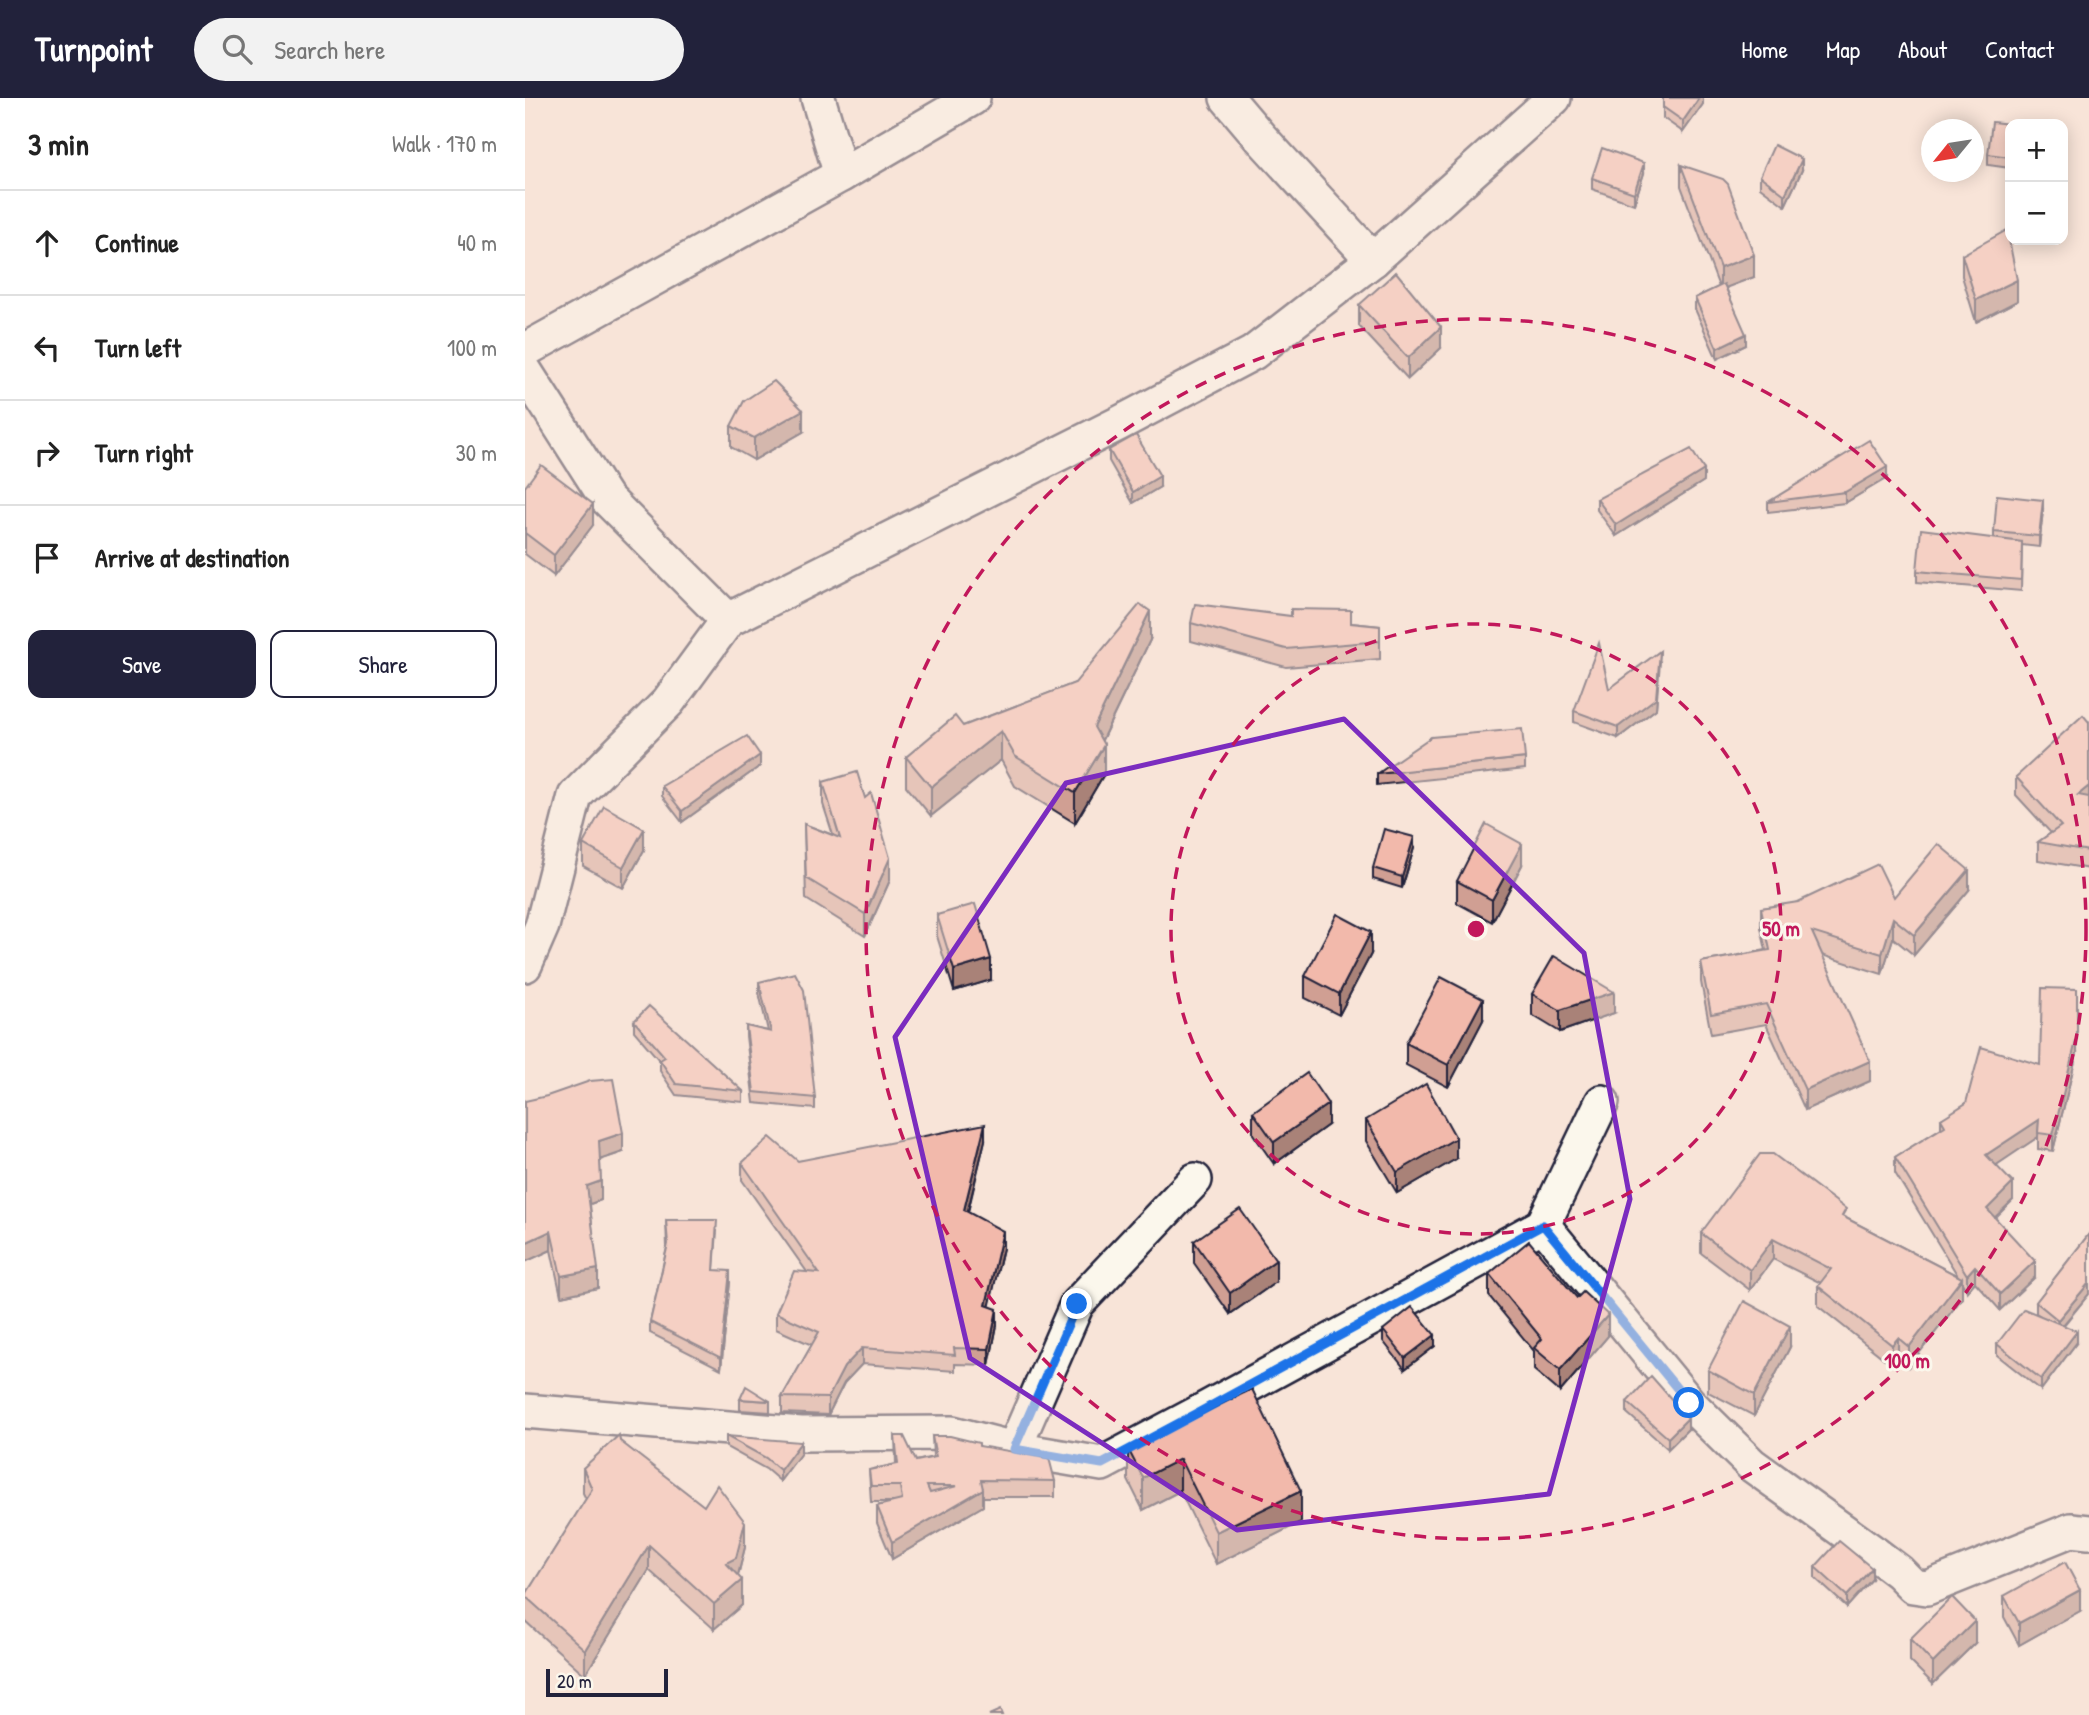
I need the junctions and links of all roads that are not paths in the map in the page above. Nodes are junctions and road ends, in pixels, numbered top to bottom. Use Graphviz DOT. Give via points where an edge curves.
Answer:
graph roads {
  1 [pos="818,98"];
  2 [pos="973,98"];
  3 [pos="1227,98"];
  4 [pos="1554,98"];
  5 [pos="841,175"];
  6 [pos="1373,260"];
  7 [pos="525,350"];
  8 [pos="530,397"];
  9 [pos="728,620"];
  10 [pos="525,965"];
  11 [pos="1602,1101"];
  12 [pos="1195,1180"];
  13 [pos="1543,1225"];
  14 [pos="525,1411"];
  15 [pos="1014,1449"];
  16 [pos="2089,1532"];
  1 -- 5 [label="street"];
  2 -- 5 [label="street"];
  3 -- 6 [label="street"];
  4 -- 6 [label="street"];
  5 -- 7 [label="street"];
  6 -- 9 [label="street" via="1253,353"];
  8 -- 9 [label="street" via="606,498"];
  9 -- 10 [label="street" via="668,702 575,796 542,926"];
  11 -- 13 [label="street"];
  12 -- 15 [label="street" via="1077,1304"];
  13 -- 15 [label="street" via="1102,1464"];
  13 -- 16 [label="street" via="1689,1403 1752,1465 1913,1586 1927,1588 2071,1530"];
  14 -- 15 [label="street" via="801,1434 952,1433"];
}
